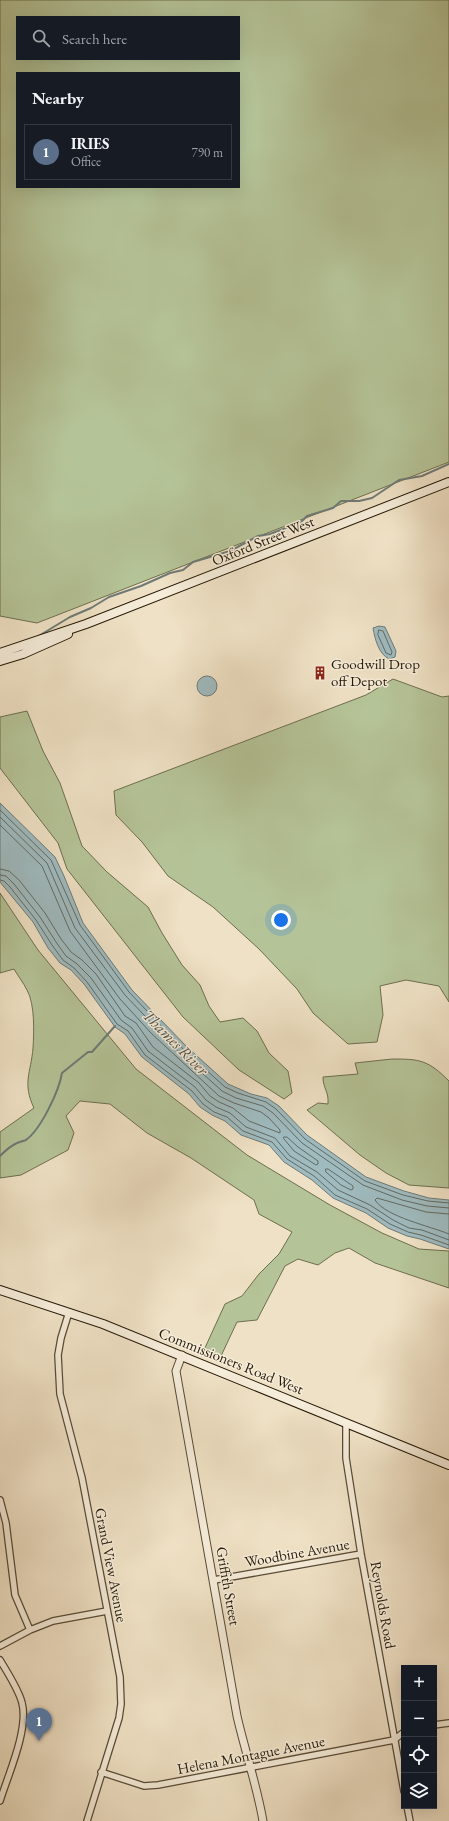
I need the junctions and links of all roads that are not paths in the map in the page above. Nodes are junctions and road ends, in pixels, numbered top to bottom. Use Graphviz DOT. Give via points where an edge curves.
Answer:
graph roads {
  1 [pos="449,482"];
  2 [pos="53,638"];
  3 [pos="0,653"];
  4 [pos="0,661"];
  5 [pos="0,1290"];
  6 [pos="69,1312"];
  7 [pos="182,1355"];
  8 [pos="346,1423"];
  9 [pos="449,1465"];
  10 [pos="0,1500"];
  11 [pos="361,1554"];
  12 [pos="214,1580"];
  13 [pos="107,1611"];
  14 [pos="30,1630"];
  15 [pos="0,1646"];
  16 [pos="0,1660"];
  17 [pos="449,1723"];
  18 [pos="437,1725"];
  19 [pos="401,1734"];
  20 [pos="394,1740"];
  21 [pos="250,1767"];
  22 [pos="101,1772"];
  23 [pos="401,1776"];
  24 [pos="0,1801"];
  25 [pos="408,1809"];
  26 [pos="87,1821"];
  27 [pos="263,1821"];
  28 [pos="410,1821"];
  1 -- 2 [label="main road, Oxford Street West"];
  2 -- 3 [label="main road, Oxford Street West"];
  2 -- 4 [label="main road, Oxford Street West"];
  5 -- 6 [label="main road, Commissioners Road West"];
  6 -- 7 [label="main road, Commissioners Road West"];
  6 -- 13 [label="street, Grand View Avenue" via="58,1355 60,1394 82,1478"];
  7 -- 8 [label="main road, Commissioners Road West"];
  7 -- 12 [label="street, Griffith Street" via="176,1371"];
  8 -- 9 [label="main road, Commissioners Road West"];
  8 -- 11 [label="street, Reynolds Road" via="346,1458"];
  10 -- 14 [label="street" via="16,1595"];
  11 -- 12 [label="street, Woodbine Avenue"];
  11 -- 20 [label="street, Reynolds Road"];
  12 -- 21 [label="street, Griffith Street" via="237,1716"];
  13 -- 14 [label="street" via="53,1621"];
  13 -- 22 [label="street, Grand View Avenue" via="120,1677 121,1704 119,1718"];
  14 -- 15 [label="street"];
  16 -- 24 [label="street" via="22,1703 24,1720"];
  17 -- 18 [label="street"];
  19 -- 20 [label="street, Helena Montague Avenue"];
  20 -- 21 [label="street, Helena Montague Avenue"];
  20 -- 23 [label="street, Reynolds Road"];
  21 -- 22 [label="street, Helena Montague Avenue" via="144,1786"];
  21 -- 27 [label="street, Griffith Street"];
  22 -- 26 [label="street, Grand View Avenue"];
  25 -- 28 [label="street"];
}
